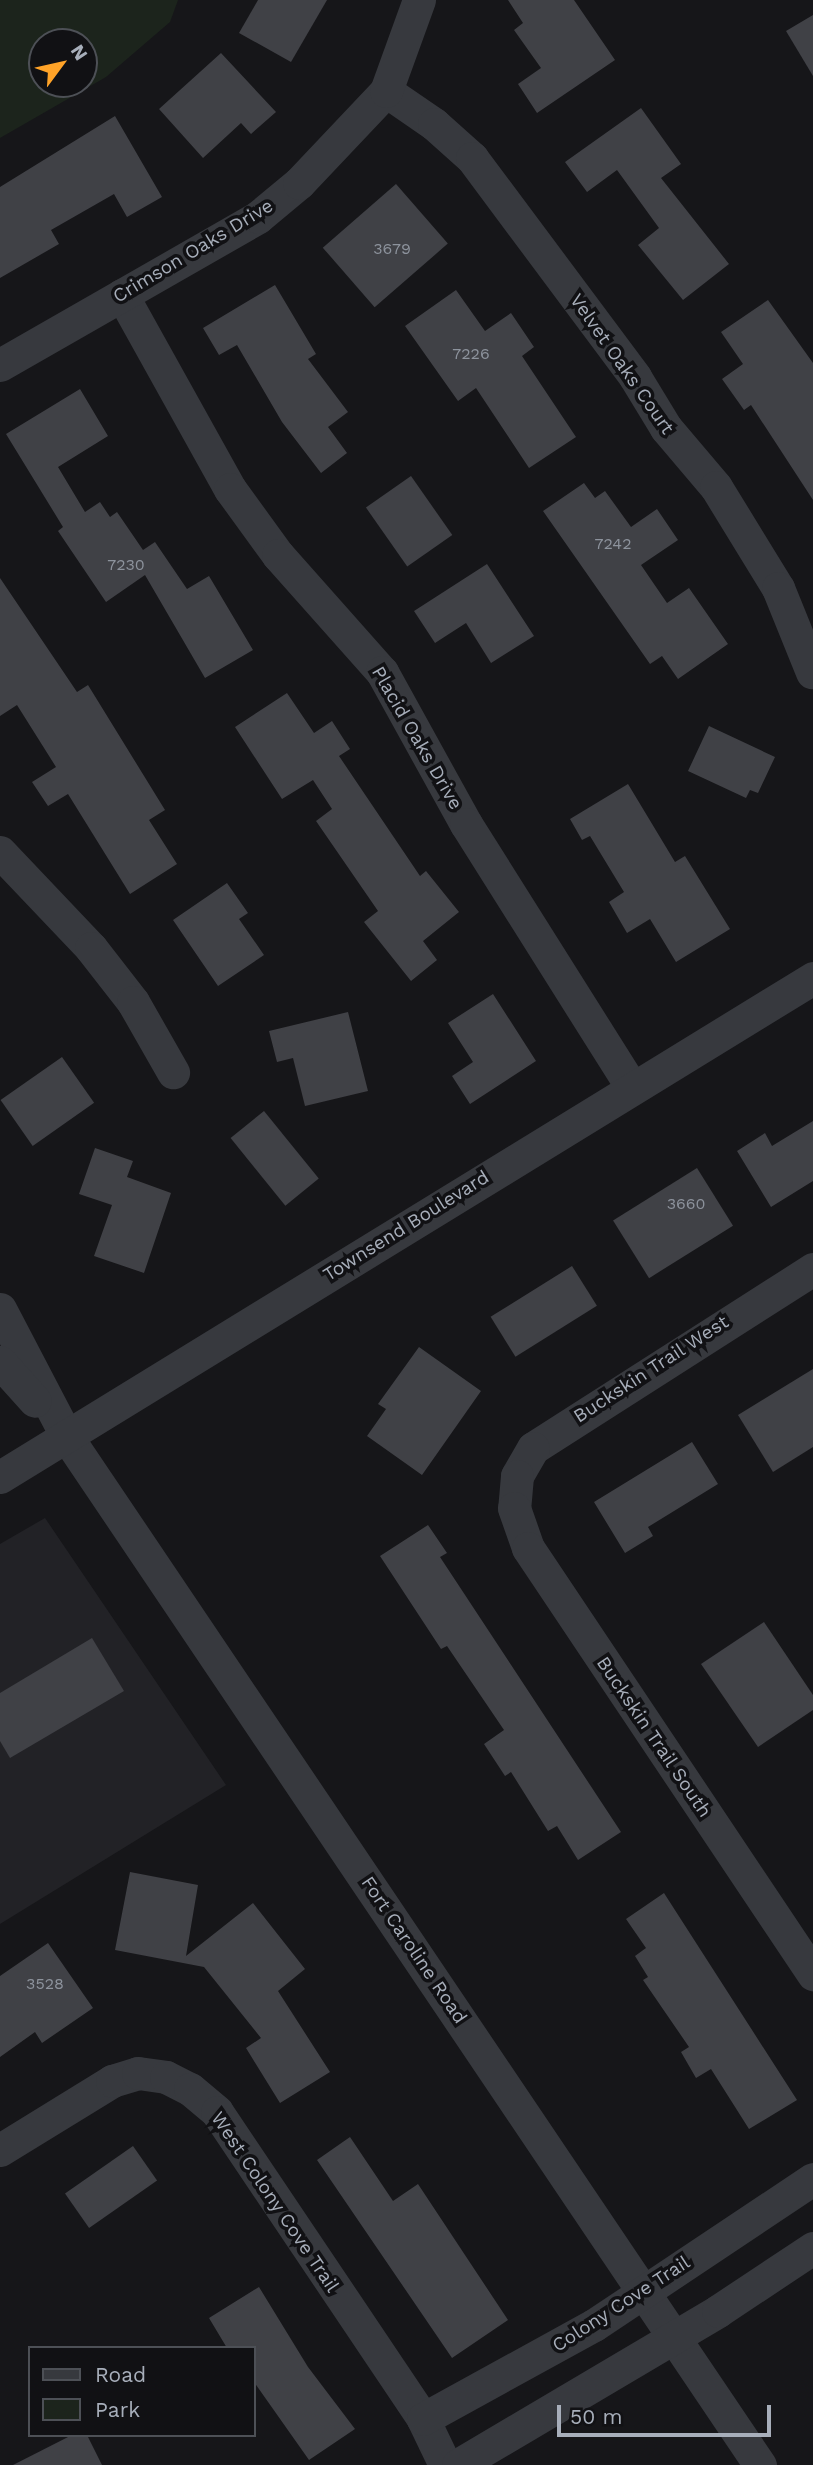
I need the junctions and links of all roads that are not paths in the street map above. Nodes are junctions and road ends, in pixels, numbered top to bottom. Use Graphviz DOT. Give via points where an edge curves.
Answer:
graph roads {
  1 [pos="419,0"];
  2 [pos="386,91"];
  3 [pos="122,295"];
  4 [pos="0,365"];
  5 [pos="813,672"];
  6 [pos="0,852"];
  7 [pos="813,978"];
  8 [pos="173,1072"];
  9 [pos="631,1086"];
  10 [pos="813,1269"];
  11 [pos="0,1309"];
  12 [pos="0,1362"];
  13 [pos="67,1437"];
  14 [pos="0,1477"];
  15 [pos="514,1492"];
  16 [pos="813,1974"];
  17 [pos="0,2150"];
  18 [pos="813,2179"];
  19 [pos="813,2248"];
  20 [pos="644,2291"];
  21 [pos="675,2337"];
  22 [pos="423,2420"];
  23 [pos="445,2465"];
  24 [pos="458,2465"];
  25 [pos="761,2465"];
  1 -- 2 [label="street, Crimson Oaks Drive"];
  2 -- 3 [label="street, Crimson Oaks Drive" via="299,183 258,217"];
  2 -- 5 [label="street, Velvet Oaks Court" via="472,158 635,377 666,428 716,487 778,588"];
  3 -- 4 [label="street, Crimson Oaks Drive"];
  3 -- 9 [label="street, Placid Oaks Drive" via="230,489 278,555 382,672 466,824"];
  6 -- 8 [label="street" via="91,948 133,1002"];
  7 -- 9 [label="street, Townsend Boulevard"];
  9 -- 13 [label="street, Townsend Boulevard"];
  10 -- 15 [label="street, Buckskin Trail West" via="555,1431 523,1460"];
  11 -- 13 [label="street, Fort Caroline Road"];
  12 -- 13 [label="street, Fort Caroline Road"];
  13 -- 14 [label="street, Townsend Boulevard"];
  13 -- 20 [label="street, Fort Caroline Road"];
  15 -- 16 [label="street, Buckskin Trail South" via="514,1508 528,1548"];
  17 -- 22 [label="street, West Colony Cove Trail" via="112,2081 138,2073 166,2077 190,2089 217,2112"];
  18 -- 20 [label="street, Colony Cove Trail"];
  19 -- 21 [label="street"];
  20 -- 21 [label="street, Fort Caroline Road"];
  20 -- 22 [label="street, Colony Cove Trail" via="505,2378"];
  21 -- 24 [label="street"];
  21 -- 25 [label="street, Fort Caroline Road"];
  22 -- 23 [label="street, West Colony Cove Trail"];
}
